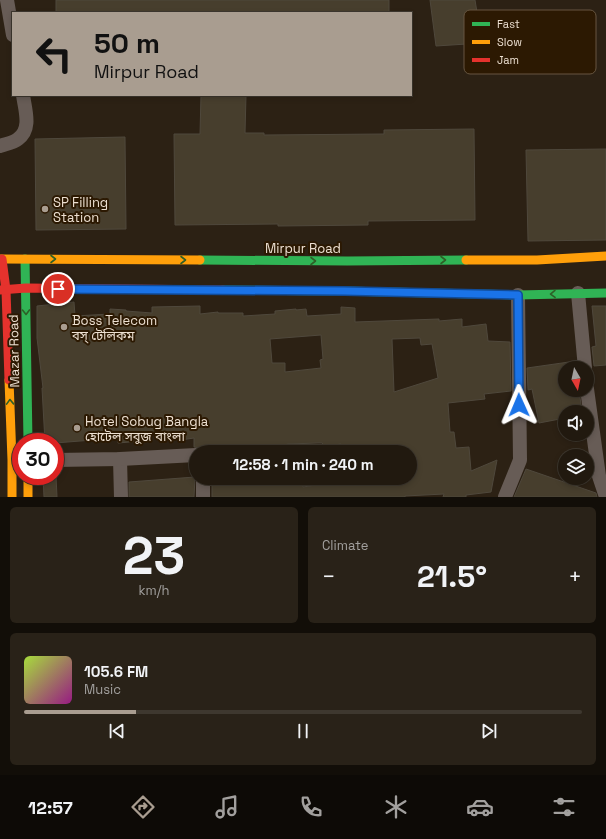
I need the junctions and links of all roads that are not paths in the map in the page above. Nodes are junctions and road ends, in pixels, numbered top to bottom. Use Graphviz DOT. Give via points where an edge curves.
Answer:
graph roads {
  1 [pos="7,0"];
  2 [pos="12,29"];
  3 [pos="23,96"];
  4 [pos="0,146"];
  5 [pos="606,256"];
  6 [pos="1,259"];
  7 [pos="25,259"];
  8 [pos="26,288"];
  9 [pos="3,290"];
  10 [pos="578,293"];
  11 [pos="606,293"];
  12 [pos="518,295"];
  13 [pos="584,361"];
  14 [pos="588,397"];
  15 [pos="5,430"];
  16 [pos="28,433"];
  17 [pos="189,455"];
  18 [pos="120,459"];
  19 [pos="64,460"];
  20 [pos="603,476"];
  21 [pos="28,485"];
  22 [pos="203,485"];
  23 [pos="12,497"];
  24 [pos="28,497"];
  25 [pos="121,497"];
  26 [pos="203,497"];
  27 [pos="505,497"];
  28 [pos="606,497"];
  1 -- 2 [label="street"];
  3 -- 4 [label="street" via="27,123 25,132 17,140"];
  7 -- 5 [label="main road, Mirpur Road, one-way" via="537,260"];
  6 -- 7 [label="main road, Mirpur Road"];
  6 -- 9 [label="main road, Mazar Road"];
  7 -- 8 [label="main road, Mazar Road"];
  8 -- 9 [label="main road"];
  8 -- 12 [label="main road"];
  8 -- 16 [label="main road, Mazar Road, one-way"];
  15 -- 9 [label="main road, Mazar Road, one-way"];
  10 -- 11 [label="main road"];
  10 -- 12 [label="main road, one-way"];
  10 -- 13 [label="street"];
  12 -- 27 [label="street" via="520,460"];
  14 -- 20 [label="street"];
  15 -- 23 [label="main road, Mazar Road"];
  17 -- 18 [label="street"];
  18 -- 19 [label="street"];
  18 -- 25 [label="street"];
  20 -- 28 [label="street"];
  21 -- 24 [label="main road"];
  22 -- 26 [label="street"];
}
